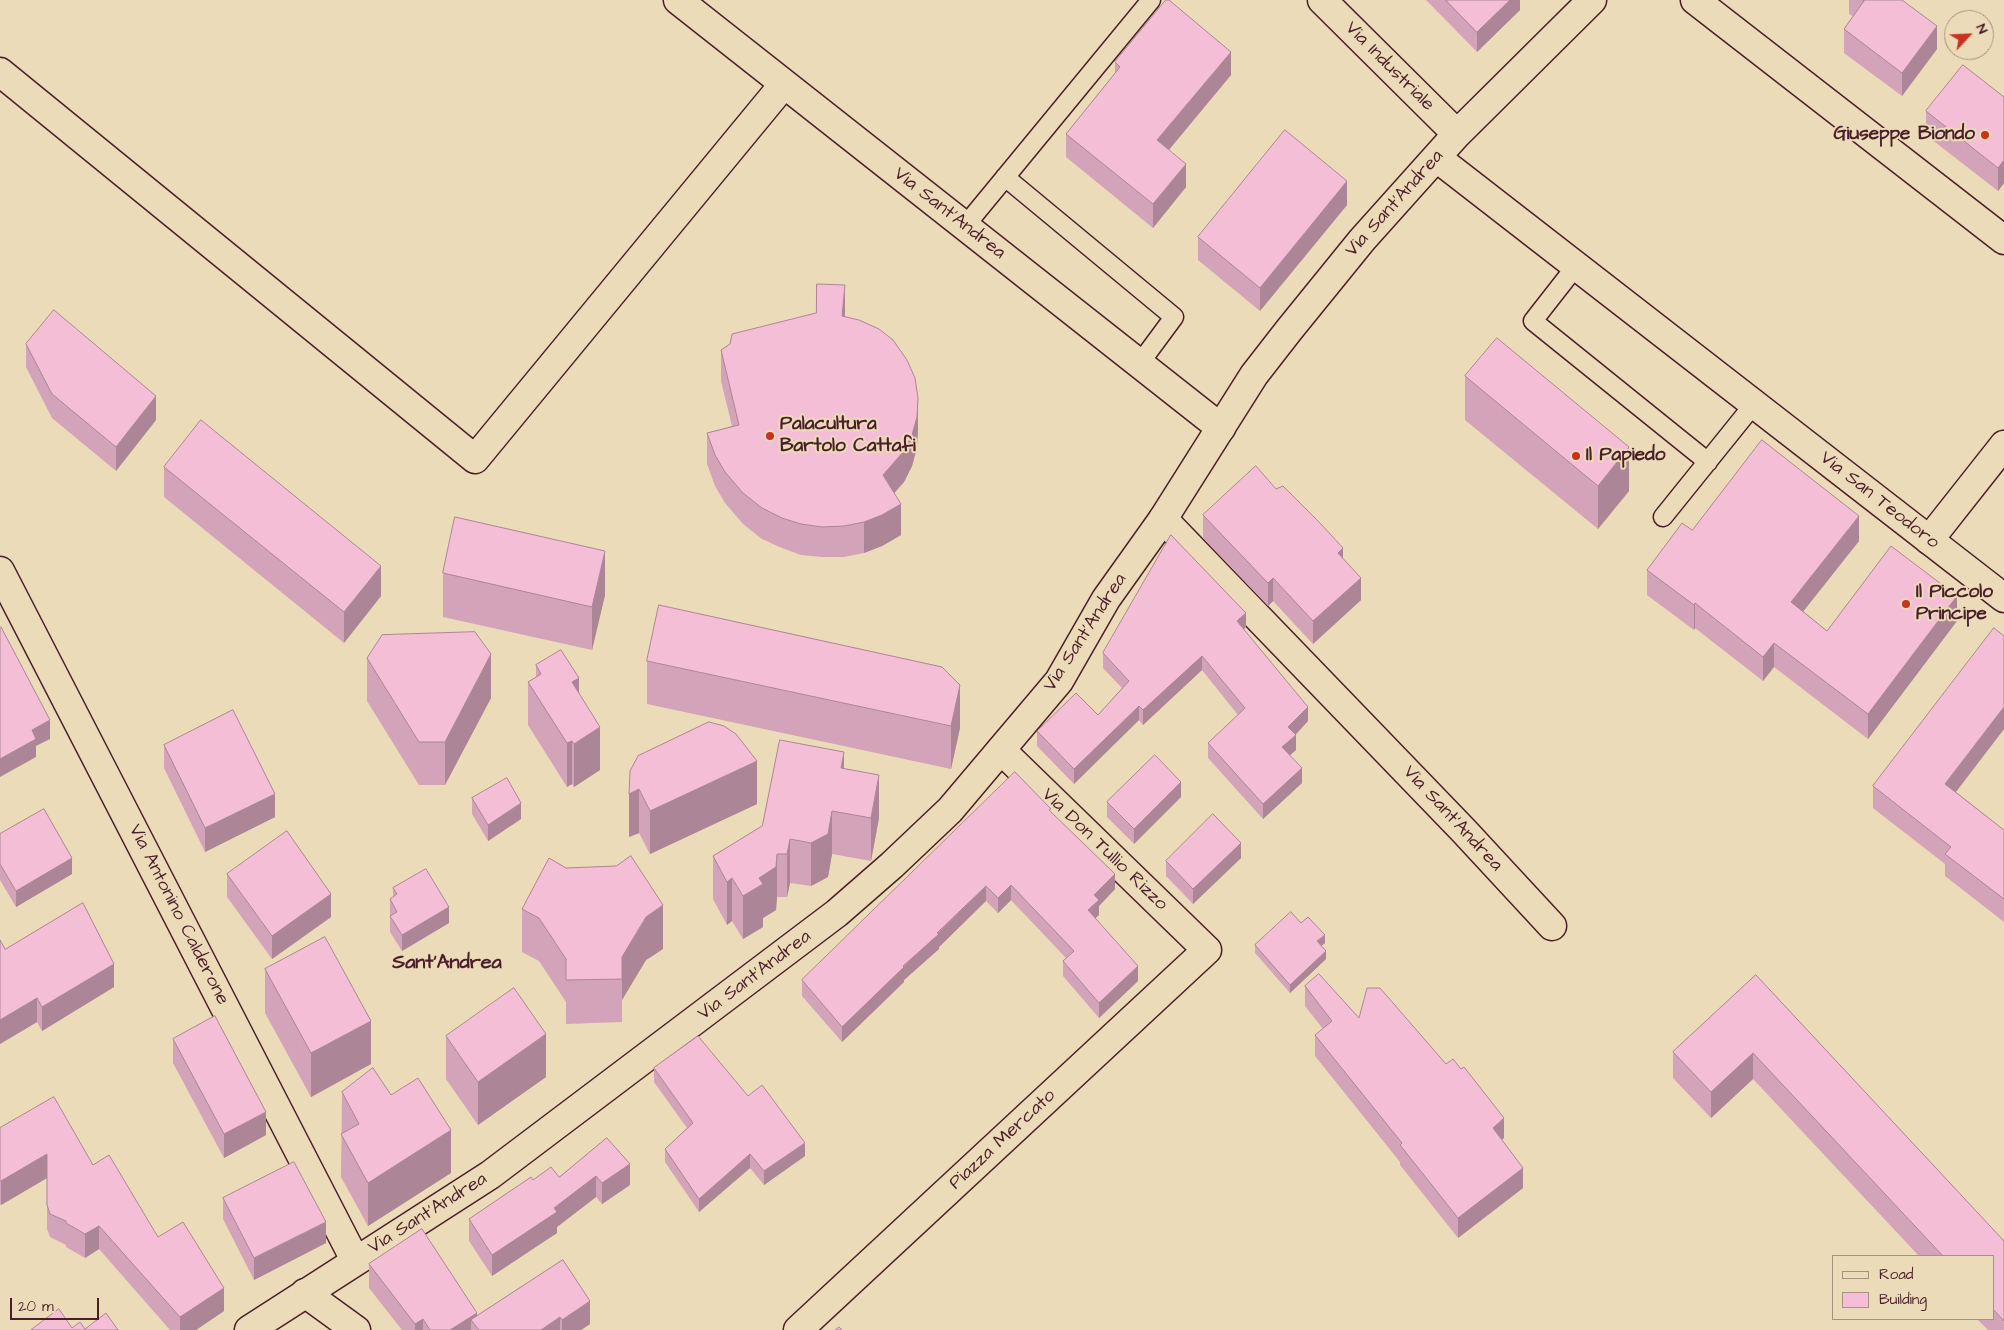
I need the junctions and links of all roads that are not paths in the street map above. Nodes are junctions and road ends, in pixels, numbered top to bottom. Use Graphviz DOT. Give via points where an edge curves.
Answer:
graph roads {
  1 [pos="678,0"];
  2 [pos="1151,0"];
  3 [pos="1322,0"];
  4 [pos="1592,0"];
  5 [pos="1695,0"];
  6 [pos="0,72"];
  7 [pos="784,84"];
  8 [pos="1457,134"];
  9 [pos="1436,158"];
  10 [pos="1005,177"];
  11 [pos="965,226"];
  12 [pos="2004,240"];
  13 [pos="1576,266"];
  14 [pos="1140,363"];
  15 [pos="1754,404"];
  16 [pos="1221,428"];
  17 [pos="2004,445"];
  18 [pos="1708,462"];
  19 [pos="1163,518"];
  20 [pos="1664,518"];
  21 [pos="1929,540"];
  22 [pos="0,571"];
  23 [pos="2004,598"];
  24 [pos="1001,750"];
  25 [pos="1552,926"];
  26 [pos="1207,950"];
  27 [pos="355,1260"];
  28 [pos="305,1293"];
  29 [pos="249,1330"];
  30 [pos="356,1330"];
  31 [pos="798,1330"];
  1 -- 7 [label="street, Via Sant'Andrea"];
  2 -- 10 [label="lane"];
  3 -- 8 [label="street, Via Industriale"];
  4 -- 8 [label="street, Via Sant'Andrea"];
  5 -- 12 [label="street"];
  6 -- 7 [label="street" via="474,459"];
  7 -- 11 [label="street, Via Sant'Andrea"];
  8 -- 9 [label="street, Via Sant'Andrea"];
  9 -- 13 [label="street, Via San Teodoro"];
  9 -- 16 [label="street, Via Sant'Andrea" via="1362,240 1254,375"];
  10 -- 11 [label="lane"];
  10 -- 14 [label="lane" via="1174,317"];
  11 -- 14 [label="street, Via Sant'Andrea"];
  13 -- 15 [label="street, Via San Teodoro"];
  13 -- 18 [label="lane" via="1533,321"];
  14 -- 16 [label="street, Via Sant'Andrea"];
  15 -- 18 [label="lane"];
  15 -- 21 [label="street, Via San Teodoro"];
  16 -- 19 [label="street, Via Sant'Andrea"];
  17 -- 21 [label="street"];
  18 -- 20 [label="lane"];
  19 -- 24 [label="street, Via Sant'Andrea" via="1106,598 1059,681"];
  19 -- 25 [label="street, Via Sant'Andrea"];
  21 -- 23 [label="street, Via San Teodoro"];
  22 -- 27 [label="street, Via Antonino Calderone"];
  24 -- 26 [label="street, Via Don Tullio Rizzo"];
  24 -- 27 [label="street, Via Sant'Andrea" via="950,810 837,914 490,1175"];
  26 -- 31 [label="street, Piazza Mercato"];
  27 -- 28 [label="street, Via Sant'Andrea"];
  28 -- 29 [label="street, Via Sant'Andrea"];
  28 -- 30 [label="street"];
}
